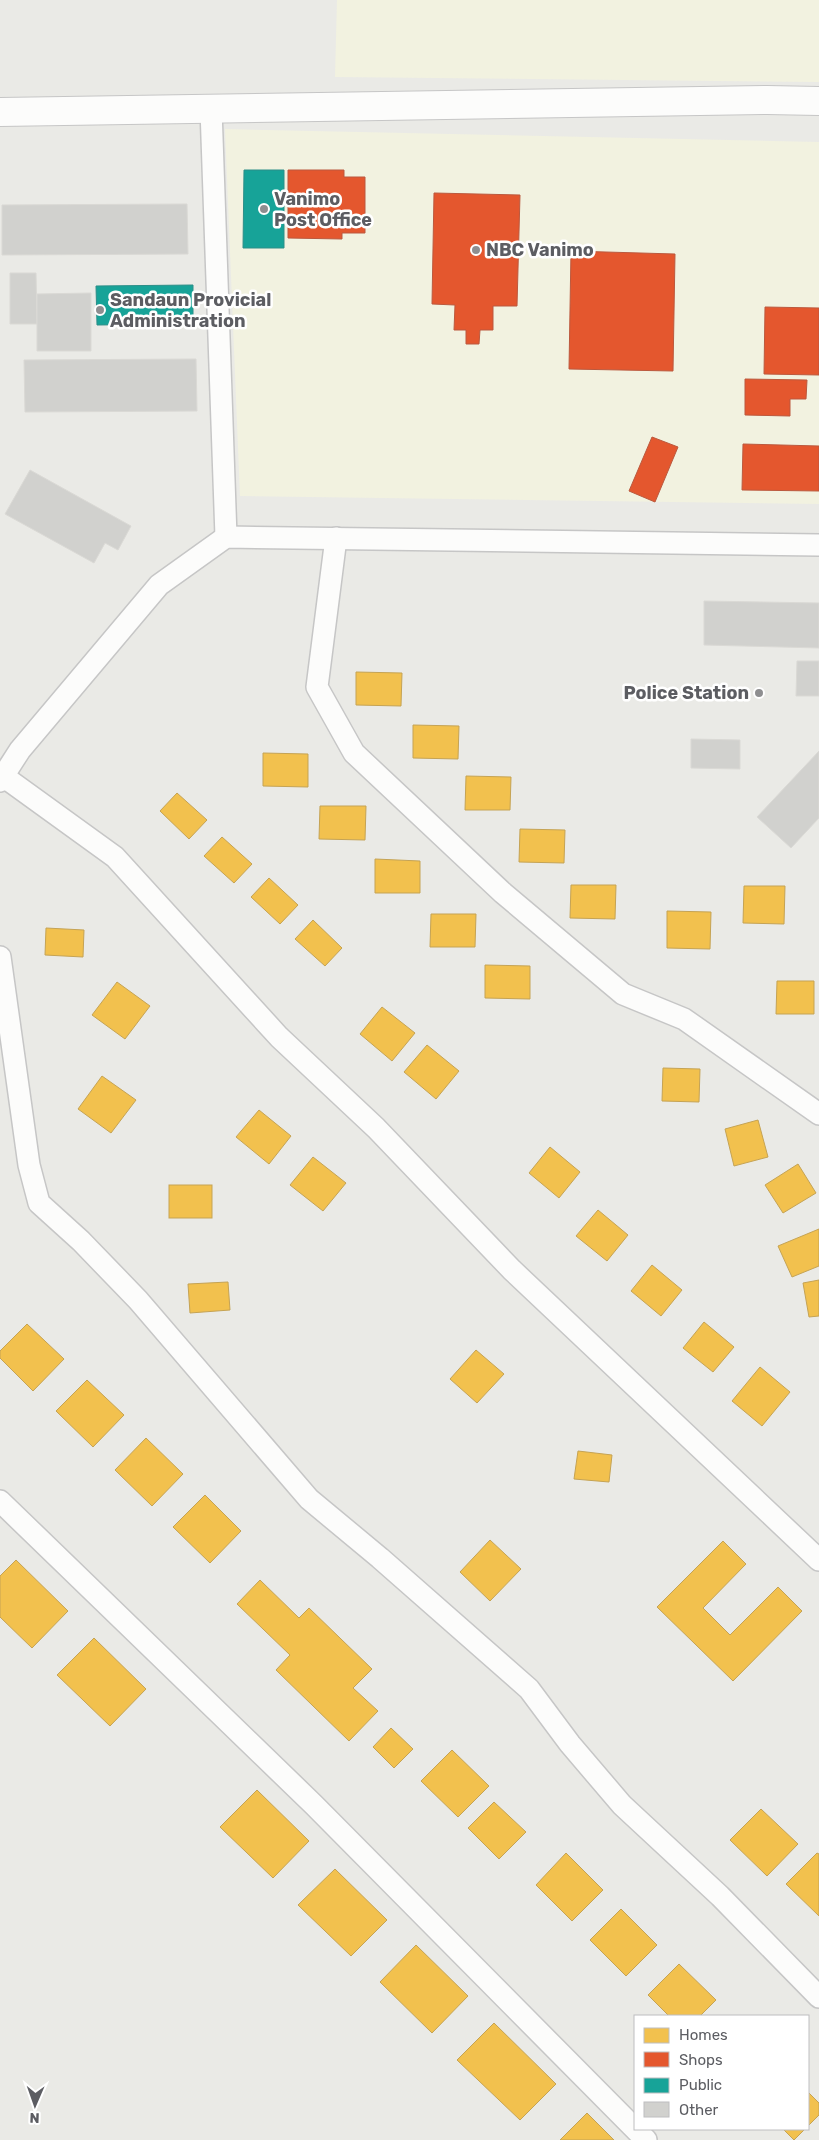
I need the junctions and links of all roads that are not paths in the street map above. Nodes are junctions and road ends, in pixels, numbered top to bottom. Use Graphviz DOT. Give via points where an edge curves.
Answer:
graph roads {
  1 [pos="819,101"];
  2 [pos="211,110"];
  3 [pos="0,112"];
  4 [pos="226,537"];
  5 [pos="336,538"];
  6 [pos="819,544"];
  7 [pos="1,778"];
  8 [pos="0,957"];
  9 [pos="819,1114"];
  10 [pos="0,1501"];
  11 [pos="819,1560"];
  12 [pos="819,1997"];
  13 [pos="634,2128"];
  14 [pos="636,2130"];
  15 [pos="646,2140"];
  1 -- 2 [label="street"];
  2 -- 3 [label="street"];
  2 -- 4 [label="street"];
  4 -- 5 [label="street"];
  4 -- 7 [label="street" via="159,584 20,750"];
  5 -- 6 [label="street"];
  5 -- 9 [label="street" via="317,688 354,754 503,893 623,994 684,1019"];
  7 -- 11 [label="street" via="115,857 280,1037 376,1128 512,1270"];
  8 -- 12 [label="street" via="29,1165 39,1203 138,1300 309,1499 529,1689 622,1805 720,1896"];
  10 -- 13 [label="street" via="314,1805"];
  14 -- 15 [label="street"];
}
